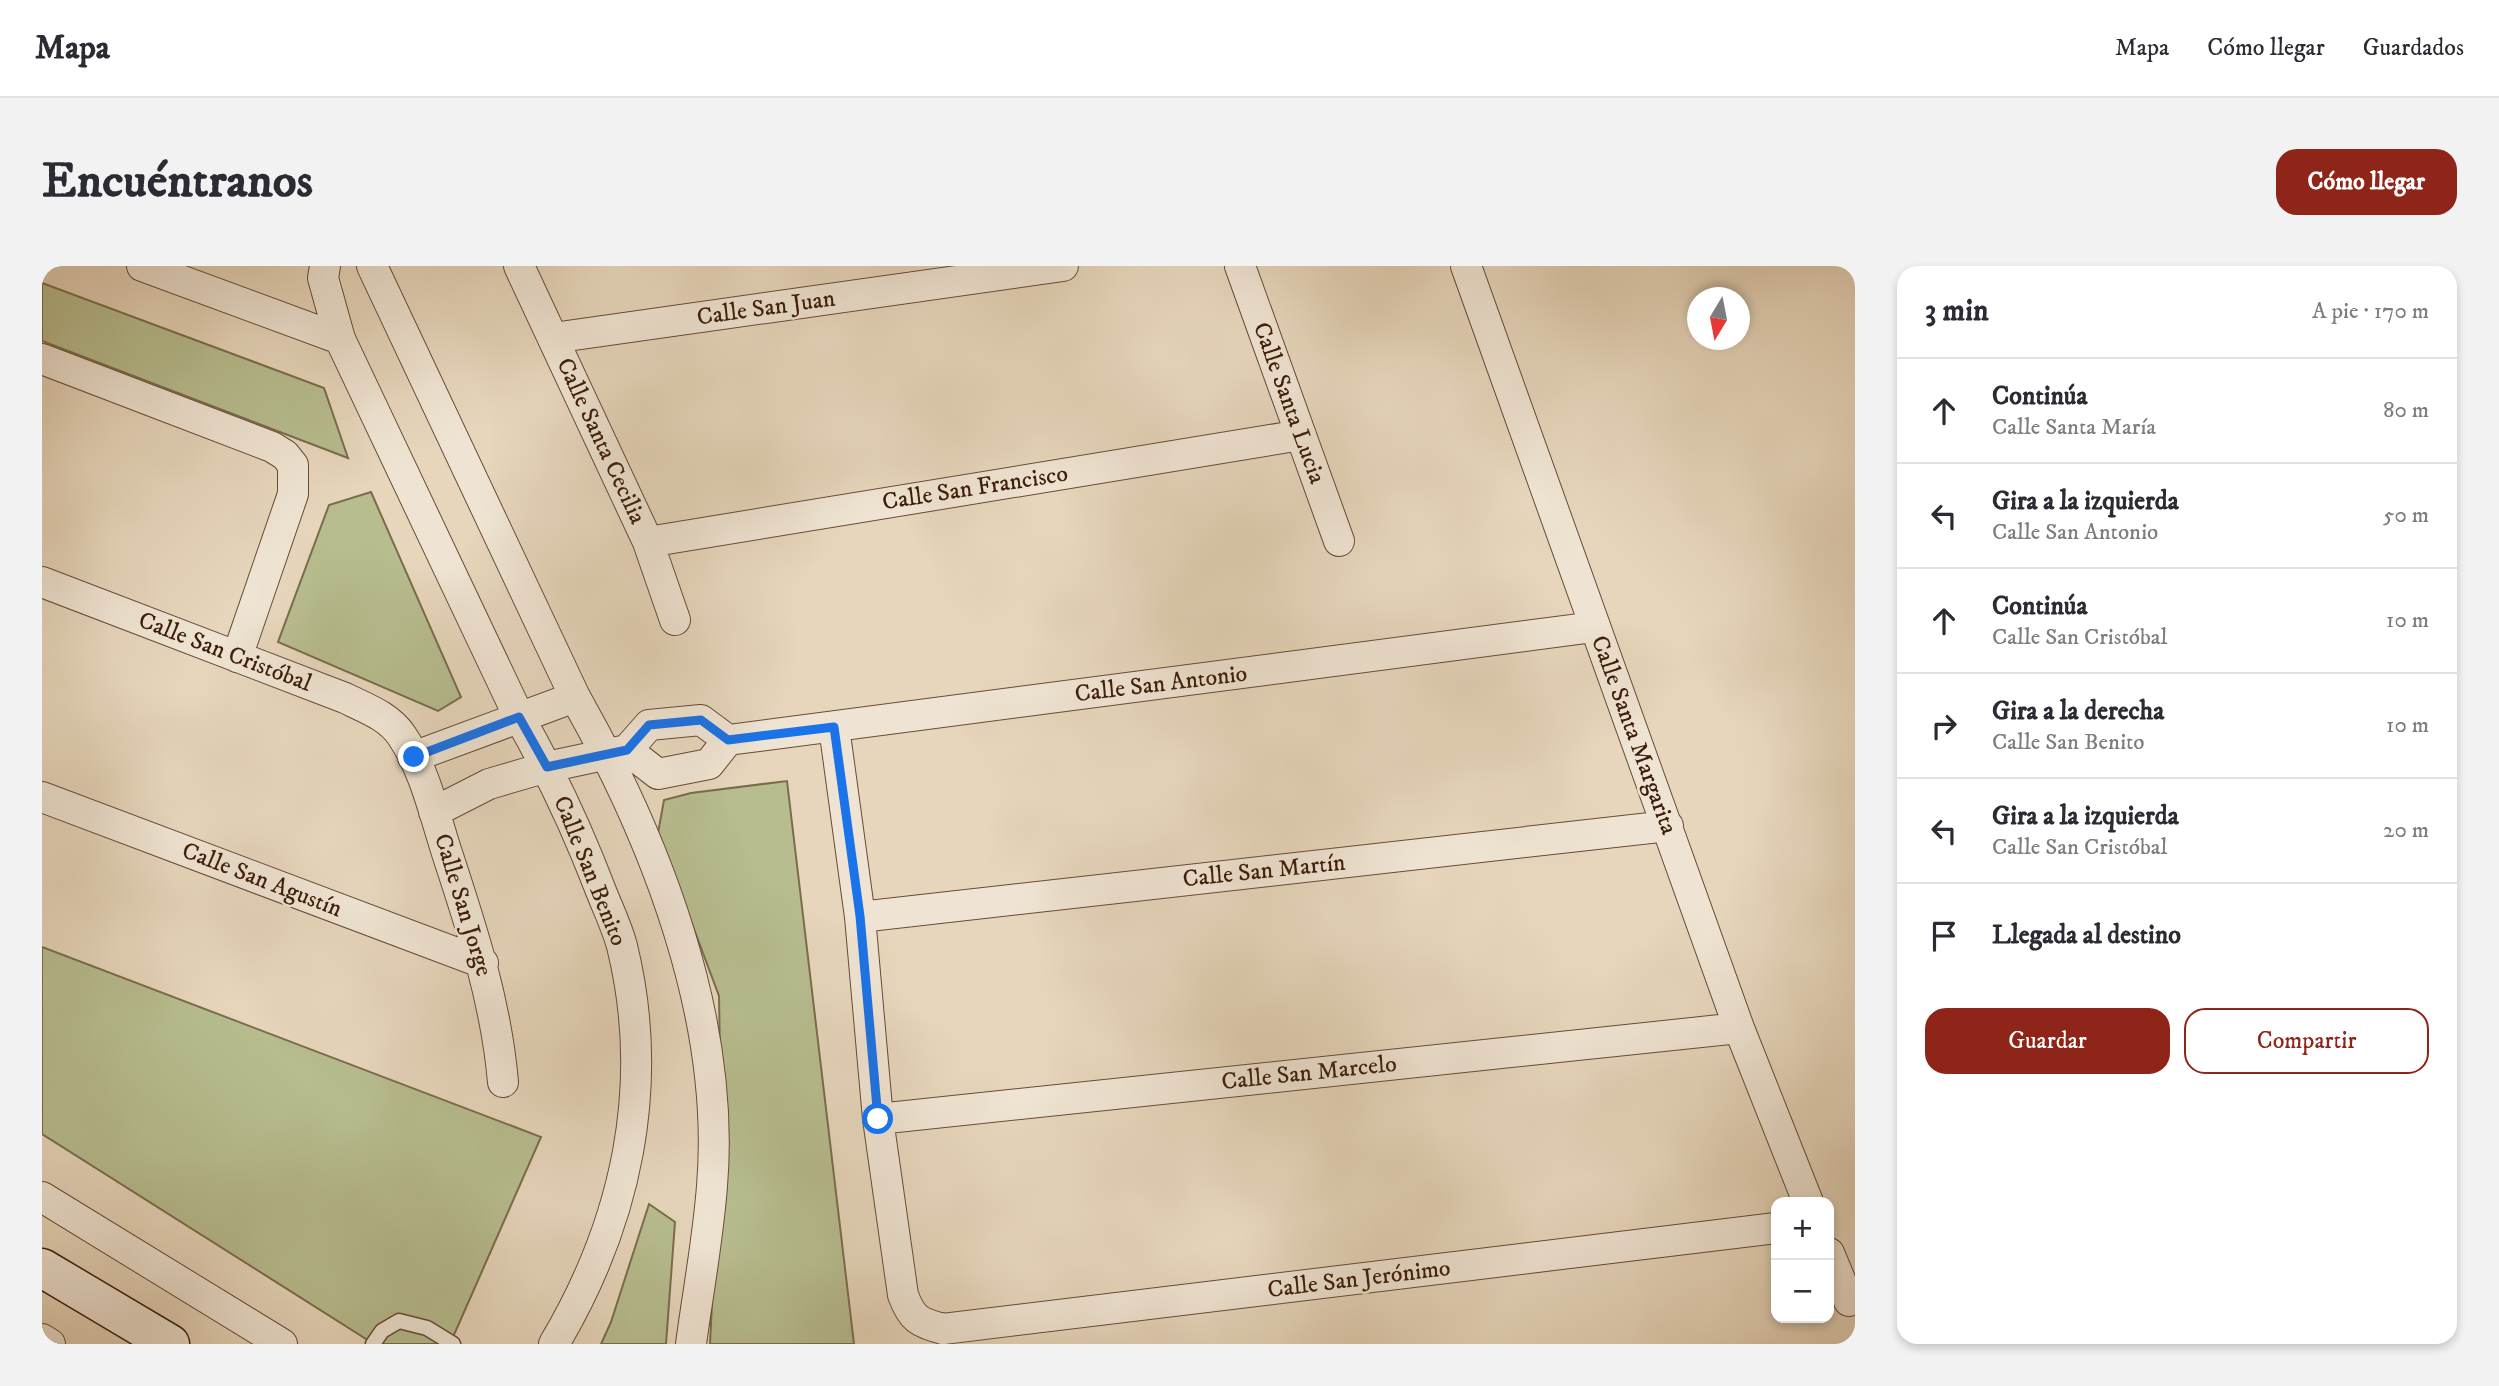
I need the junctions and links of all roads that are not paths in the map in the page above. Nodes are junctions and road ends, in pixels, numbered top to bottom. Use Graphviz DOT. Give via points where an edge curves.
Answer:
graph roads {
  1 [pos="142,266"];
  2 [pos="325,266"];
  3 [pos="372,266"];
  4 [pos="519,266"];
  5 [pos="1063,266"];
  6 [pos="1240,266"];
  7 [pos="1466,266"];
  8 [pos="553,338"];
  9 [pos="340,339"];
  10 [pos="42,359"];
  11 [pos="1301,435"];
  12 [pos="1339,541"];
  13 [pos="649,542"];
  14 [pos="42,582"];
  15 [pos="674,620"];
  16 [pos="1594,627"];
  17 [pos="237,657"];
  18 [pos="575,697"];
  19 [pos="519,717"];
  20 [pos="834,727"];
  21 [pos="728,740"];
  22 [pos="407,746"];
  23 [pos="617,751"];
  24 [pos="547,767"];
  25 [pos="42,797"];
  26 [pos="434,812"];
  27 [pos="1668,826"];
  28 [pos="860,916"];
  29 [pos="482,963"];
  30 [pos="1739,1028"];
  31 [pos="503,1082"];
  32 [pos="878,1119"];
  33 [pos="42,1197"];
  34 [pos="1806,1197"];
  35 [pos="1771,1229"];
  36 [pos="1832,1260"];
  37 [pos="42,1268"];
  38 [pos="1849,1301"];
  39 [pos="42,1339"];
  40 [pos="50,1344"];
  41 [pos="170,1344"];
  42 [pos="282,1344"];
  43 [pos="373,1344"];
  44 [pos="453,1344"];
  45 [pos="554,1344"];
  46 [pos="691,1344"];
  1 -- 9 [label="street"];
  2 -- 9 [label="street, Calle San Benito" via="323,278"];
  3 -- 18 [label="street"];
  4 -- 8 [label="street, Calle Santa Cecilia"];
  5 -- 8 [label="street, Calle San Juan"];
  6 -- 11 [label="street, Calle Santa Lucia"];
  7 -- 16 [label="street, Calle Santa Margarita"];
  8 -- 13 [label="street, Calle Santa Cecilia"];
  9 -- 19 [label="street, Calle San Benito"];
  10 -- 17 [label="street" via="272,447 293,465 293,494"];
  11 -- 12 [label="street, Calle Santa Lucia"];
  11 -- 13 [label="street, Calle San Francisco"];
  13 -- 15 [label="street, Calle Santa Cecilia"];
  14 -- 17 [label="street, Calle San Cristóbal"];
  16 -- 20 [label="street, Calle San Antonio"];
  16 -- 27 [label="street, Calle Santa Margarita"];
  17 -- 22 [label="street, Calle San Cristóbal" via="374,712 390,723"];
  18 -- 19 [label="street"];
  18 -- 23 [label="street"];
  19 -- 22 [label="street"];
  19 -- 24 [label="street, Calle San Benito"];
  20 -- 21 [label="street, Calle San Antonio"];
  20 -- 28 [label="street"];
  21 -- 23 [label="street" via="701,720 649,725"];
  21 -- 23 [label="street" via="709,764 658,774"];
  22 -- 26 [label="street, Calle San Jorge"];
  23 -- 24 [label="street"];
  23 -- 46 [label="street" via="677,924 707,1049 713,1185"];
  24 -- 26 [label="street" via="489,783"];
  24 -- 45 [label="street, Calle San Benito" via="621,943 638,1054 628,1158 606,1233 573,1312"];
  25 -- 29 [label="street, Calle San Agustín"];
  26 -- 29 [label="street, Calle San Jorge"];
  27 -- 28 [label="street, Calle San Martín"];
  27 -- 30 [label="street, Calle Santa Margarita"];
  28 -- 32 [label="street"];
  29 -- 31 [label="street, Calle San Jorge" via="499,1037"];
  30 -- 32 [label="street, Calle San Marcelo"];
  30 -- 34 [label="street, Calle Santa Margarita"];
  32 -- 35 [label="street, Calle San Jerónimo" via="903,1295 910,1314 923,1324 943,1329"];
  33 -- 42 [label="street"];
  36 -- 38 [label="street"];
  37 -- 41 [label="main road"];
  39 -- 40 [label="street"];
  43 -- 44 [label="lane" via="382,1331 399,1321 426,1328"];
}
